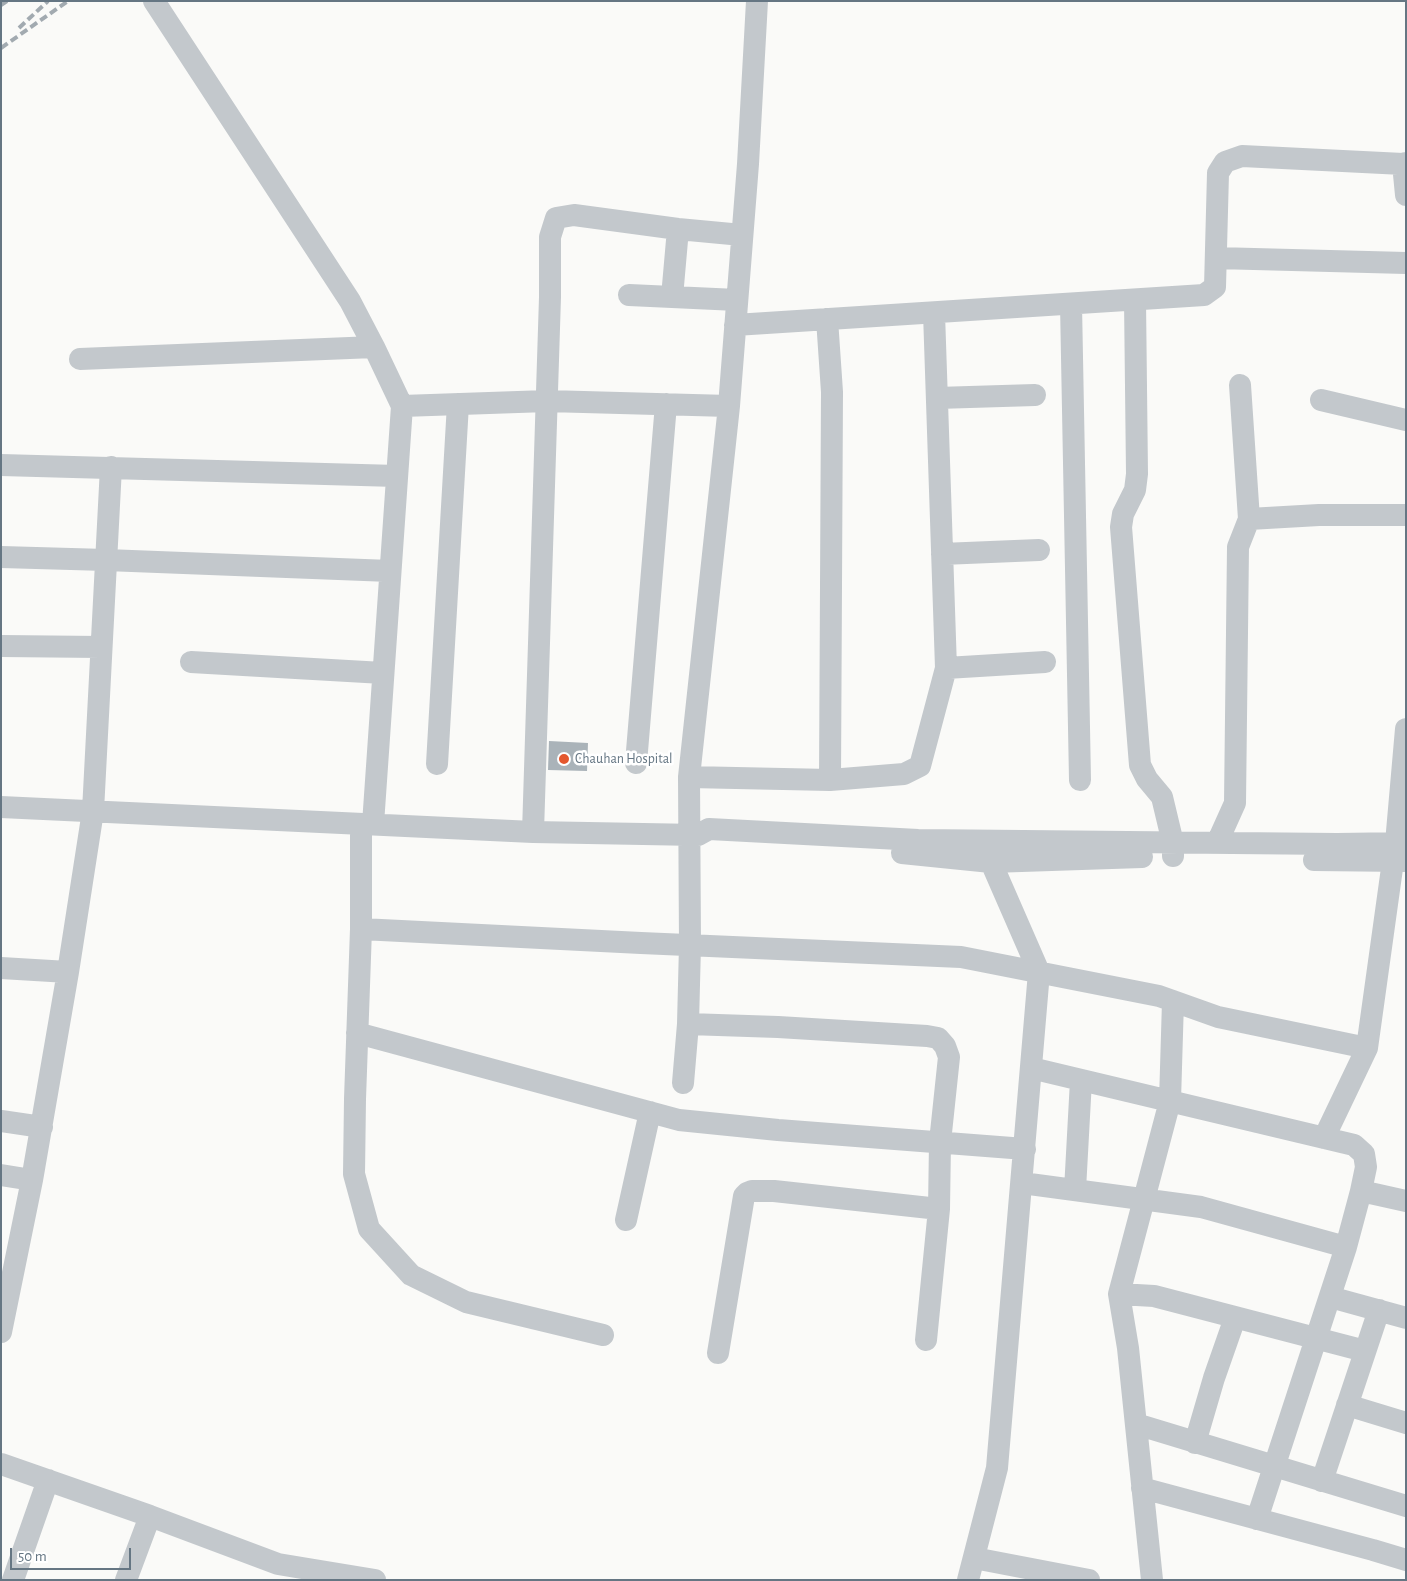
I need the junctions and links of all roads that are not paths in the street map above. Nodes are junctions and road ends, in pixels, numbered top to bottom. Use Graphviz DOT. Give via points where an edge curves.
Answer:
graph roads {
  1 [pos="154,1"];
  2 [pos="757,1"];
  3 [pos="1404,164"];
  4 [pos="1406,195"];
  5 [pos="678,229"];
  6 [pos="742,235"];
  7 [pos="1216,258"];
  8 [pos="1406,263"];
  9 [pos="629,295"];
  10 [pos="672,297"];
  11 [pos="737,300"];
  12 [pos="1135,300"];
  13 [pos="1071,304"];
  14 [pos="934,313"];
  15 [pos="827,319"];
  16 [pos="735,325"];
  17 [pos="374,347"];
  18 [pos="80,359"];
  19 [pos="1240,385"];
  20 [pos="1035,395"];
  21 [pos="937,398"];
  22 [pos="1321,400"];
  23 [pos="547,401"];
  24 [pos="458,404"];
  25 [pos="666,404"];
  26 [pos="402,406"];
  27 [pos="729,406"];
  28 [pos="1406,420"];
  29 [pos="1,465"];
  30 [pos="110,468"];
  31 [pos="397,476"];
  32 [pos="1406,515"];
  33 [pos="1249,519"];
  34 [pos="1040,550"];
  35 [pos="942,554"];
  36 [pos="1,557"];
  37 [pos="106,560"];
  38 [pos="390,571"];
  39 [pos="1,646"];
  40 [pos="101,647"];
  41 [pos="191,662"];
  42 [pos="1045,662"];
  43 [pos="946,668"];
  44 [pos="383,673"];
  45 [pos="1406,729"];
  46 [pos="636,763"];
  47 [pos="437,764"];
  48 [pos="689,777"];
  49 [pos="830,780"];
  50 [pos="1080,780"];
  51 [pos="1,807"];
  52 [pos="93,811"];
  53 [pos="367,824"];
  54 [pos="532,832"];
  55 [pos="694,835"];
  56 [pos="1217,843"];
  57 [pos="1173,850"];
  58 [pos="1400,852"];
  59 [pos="991,862"];
  60 [pos="362,928"];
  61 [pos="690,945"];
  62 [pos="1,968"];
  63 [pos="68,972"];
  64 [pos="1039,972"];
  65 [pos="1173,1001"];
  66 [pos="688,1024"];
  67 [pos="358,1033"];
  68 [pos="1367,1048"];
  69 [pos="1031,1068"];
  70 [pos="1081,1080"];
  71 [pos="683,1083"];
  72 [pos="1170,1101"];
  73 [pos="650,1112"];
  74 [pos="1,1120"];
  75 [pos="42,1127"];
  76 [pos="1324,1138"];
  77 [pos="940,1142"];
  78 [pos="1025,1149"];
  79 [pos="1,1175"];
  80 [pos="32,1180"];
  81 [pos="1022,1183"];
  82 [pos="1075,1190"];
  83 [pos="1361,1191"];
  84 [pos="1144,1200"];
  85 [pos="1406,1202"];
  86 [pos="939,1209"];
  87 [pos="626,1220"];
  88 [pos="1346,1247"];
  89 [pos="1119,1294"];
  90 [pos="1330,1297"];
  91 [pos="1379,1310"];
  92 [pos="1235,1318"];
  93 [pos="1406,1318"];
  94 [pos="1,1332"];
  95 [pos="603,1335"];
  96 [pos="1316,1339"];
  97 [pos="926,1340"];
  98 [pos="1365,1351"];
  99 [pos="718,1353"];
  100 [pos="1347,1406"];
  101 [pos="1406,1423"];
  102 [pos="1136,1424"];
  103 [pos="1196,1443"];
  104 [pos="1,1464"];
  105 [pos="1274,1467"];
  106 [pos="48,1480"];
  107 [pos="1322,1481"];
  108 [pos="1142,1488"];
  109 [pos="1406,1506"];
  110 [pos="150,1516"];
  111 [pos="1257,1519"];
  112 [pos="1406,1560"];
  113 [pos="971,1569"];
  114 [pos="13,1580"];
  115 [pos="126,1580"];
  116 [pos="375,1580"];
  117 [pos="1089,1580"];
  118 [pos="1152,1580"];
  1 -- 17 [label="street" via="350,301"];
  2 -- 6 [label="street"];
  3 -- 4 [label="street"];
  3 -- 7 [label="street" via="1242,156 1225,162 1218,173"];
  5 -- 6 [label="street"];
  5 -- 10 [label="street"];
  5 -- 23 [label="street" via="574,215 556,218 550,237"];
  6 -- 11 [label="street"];
  7 -- 8 [label="street"];
  7 -- 12 [label="street" via="1215,287 1204,295"];
  9 -- 10 [label="street"];
  10 -- 11 [label="street"];
  11 -- 16 [label="street"];
  12 -- 13 [label="street"];
  12 -- 57 [label="street" via="1136,474 1135,490 1123,514 1121,527 1140,765 1162,797"];
  13 -- 14 [label="street"];
  13 -- 50 [label="street"];
  14 -- 15 [label="street"];
  14 -- 21 [label="street"];
  15 -- 16 [label="street"];
  15 -- 49 [label="street" via="832,392"];
  16 -- 27 [label="street"];
  17 -- 18 [label="street"];
  17 -- 26 [label="street"];
  19 -- 33 [label="street"];
  20 -- 21 [label="street"];
  21 -- 35 [label="street"];
  22 -- 28 [label="street"];
  23 -- 24 [label="street"];
  23 -- 25 [label="street"];
  23 -- 54 [label="street"];
  24 -- 26 [label="street"];
  24 -- 47 [label="street"];
  25 -- 27 [label="street"];
  25 -- 46 [label="street"];
  26 -- 31 [label="street"];
  27 -- 48 [label="street"];
  29 -- 30 [label="street"];
  30 -- 31 [label="street"];
  30 -- 37 [label="street"];
  31 -- 38 [label="street"];
  32 -- 33 [label="street"];
  33 -- 56 [label="street" via="1238,546 1235,803"];
  34 -- 35 [label="street"];
  35 -- 43 [label="street"];
  36 -- 37 [label="street"];
  37 -- 38 [label="street"];
  37 -- 40 [label="street"];
  38 -- 44 [label="street"];
  39 -- 40 [label="street"];
  40 -- 52 [label="street"];
  41 -- 44 [label="street"];
  42 -- 43 [label="street"];
  43 -- 49 [label="street" via="920,766 904,774"];
  44 -- 53 [label="street"];
  45 -- 58 [label="street"];
  48 -- 49 [label="street"];
  48 -- 55 [label="street"];
  51 -- 52 [label="street"];
  52 -- 53 [label="street"];
  52 -- 63 [label="street"];
  53 -- 54 [label="street"];
  53 -- 60 [label="street"];
  54 -- 55 [label="street"];
  55 -- 57 [label="street" via="709,829"];
  55 -- 59 [label="street" via="707,842 918,854"];
  55 -- 61 [label="street"];
  56 -- 57 [label="street"];
  56 -- 58 [label="street" via="1337,844"];
  57 -- 58 [label="street"];
  57 -- 59 [label="street" via="1140,857"];
  58 -- 68 [label="street"];
  59 -- 64 [label="street"];
  60 -- 61 [label="street"];
  60 -- 67 [label="street"];
  61 -- 64 [label="street" via="961,957"];
  61 -- 66 [label="street"];
  62 -- 63 [label="street"];
  63 -- 75 [label="street"];
  64 -- 65 [label="street"];
  64 -- 69 [label="street"];
  65 -- 68 [label="street" via="1218,1017"];
  65 -- 72 [label="street"];
  66 -- 71 [label="street"];
  66 -- 77 [label="street" via="788,1027 938,1038 949,1057"];
  67 -- 73 [label="street"];
  67 -- 95 [label="street" via="354,1174 369,1229 411,1275 466,1302"];
  68 -- 76 [label="street"];
  69 -- 70 [label="street"];
  69 -- 78 [label="street"];
  70 -- 72 [label="street"];
  70 -- 82 [label="street"];
  72 -- 76 [label="street"];
  72 -- 84 [label="street"];
  73 -- 77 [label="street" via="679,1120"];
  73 -- 87 [label="street"];
  74 -- 75 [label="street"];
  75 -- 80 [label="street"];
  76 -- 83 [label="street" via="1354,1144 1364,1154 1366,1167"];
  77 -- 78 [label="street"];
  77 -- 86 [label="street"];
  78 -- 81 [label="street"];
  79 -- 80 [label="street"];
  80 -- 94 [label="street"];
  81 -- 82 [label="street"];
  81 -- 113 [label="street" via="997,1468"];
  82 -- 84 [label="street"];
  83 -- 85 [label="street"];
  83 -- 88 [label="street"];
  84 -- 88 [label="street" via="1201,1207"];
  84 -- 89 [label="street"];
  86 -- 97 [label="street"];
  86 -- 99 [label="street" via="774,1191 747,1192"];
  88 -- 90 [label="street"];
  89 -- 92 [label="street" via="1154,1296"];
  89 -- 102 [label="street"];
  90 -- 91 [label="street"];
  90 -- 96 [label="street"];
  91 -- 93 [label="street"];
  91 -- 98 [label="street"];
  92 -- 96 [label="street"];
  92 -- 103 [label="street"];
  96 -- 98 [label="street"];
  96 -- 105 [label="street"];
  98 -- 100 [label="street"];
  100 -- 101 [label="street"];
  100 -- 107 [label="street"];
  102 -- 103 [label="street"];
  102 -- 108 [label="street"];
  103 -- 105 [label="street"];
  104 -- 106 [label="street"];
  105 -- 107 [label="street"];
  105 -- 111 [label="street"];
  106 -- 110 [label="street"];
  106 -- 114 [label="street"];
  107 -- 109 [label="street"];
  108 -- 111 [label="street"];
  108 -- 118 [label="street"];
  110 -- 115 [label="street"];
  110 -- 116 [label="street" via="278,1564"];
  111 -- 112 [label="street"];
  113 -- 117 [label="street"];
}
